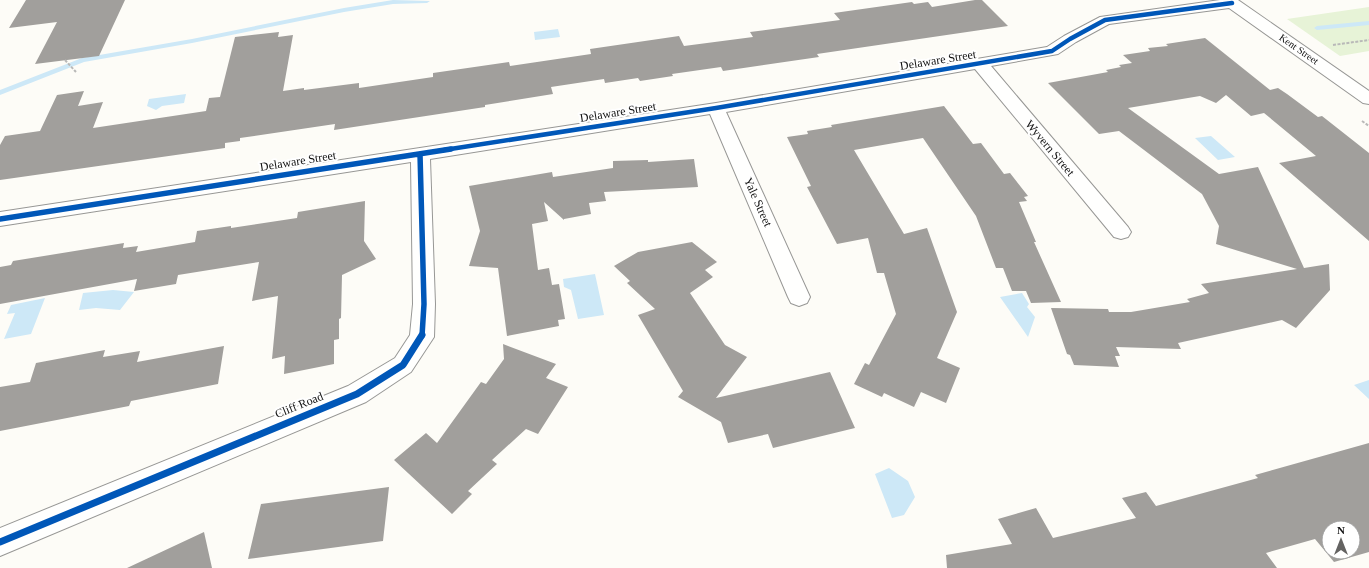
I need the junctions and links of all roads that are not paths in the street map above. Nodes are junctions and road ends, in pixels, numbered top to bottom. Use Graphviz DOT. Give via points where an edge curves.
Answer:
graph roads {
  1 [pos="1230,1"];
  2 [pos="980,64"];
  3 [pos="1369,99"];
  4 [pos="716,108"];
  5 [pos="420,154"];
  6 [pos="0,219"];
  7 [pos="1121,232"];
  8 [pos="799,297"];
  9 [pos="0,542"];
  1 -- 2 [label="street, Delaware Street" via="1105,20 1052,51"];
  1 -- 3 [label="street, Kent Street"];
  2 -- 4 [label="street, Delaware Street"];
  2 -- 7 [label="street, Wyvern Street"];
  4 -- 5 [label="street, Delaware Street"];
  4 -- 8 [label="street, Yale Street"];
  5 -- 6 [label="street, Delaware Street"];
  5 -- 9 [label="street, Cliff Road" via="424,304 422,337 403,365 357,394"];
}
